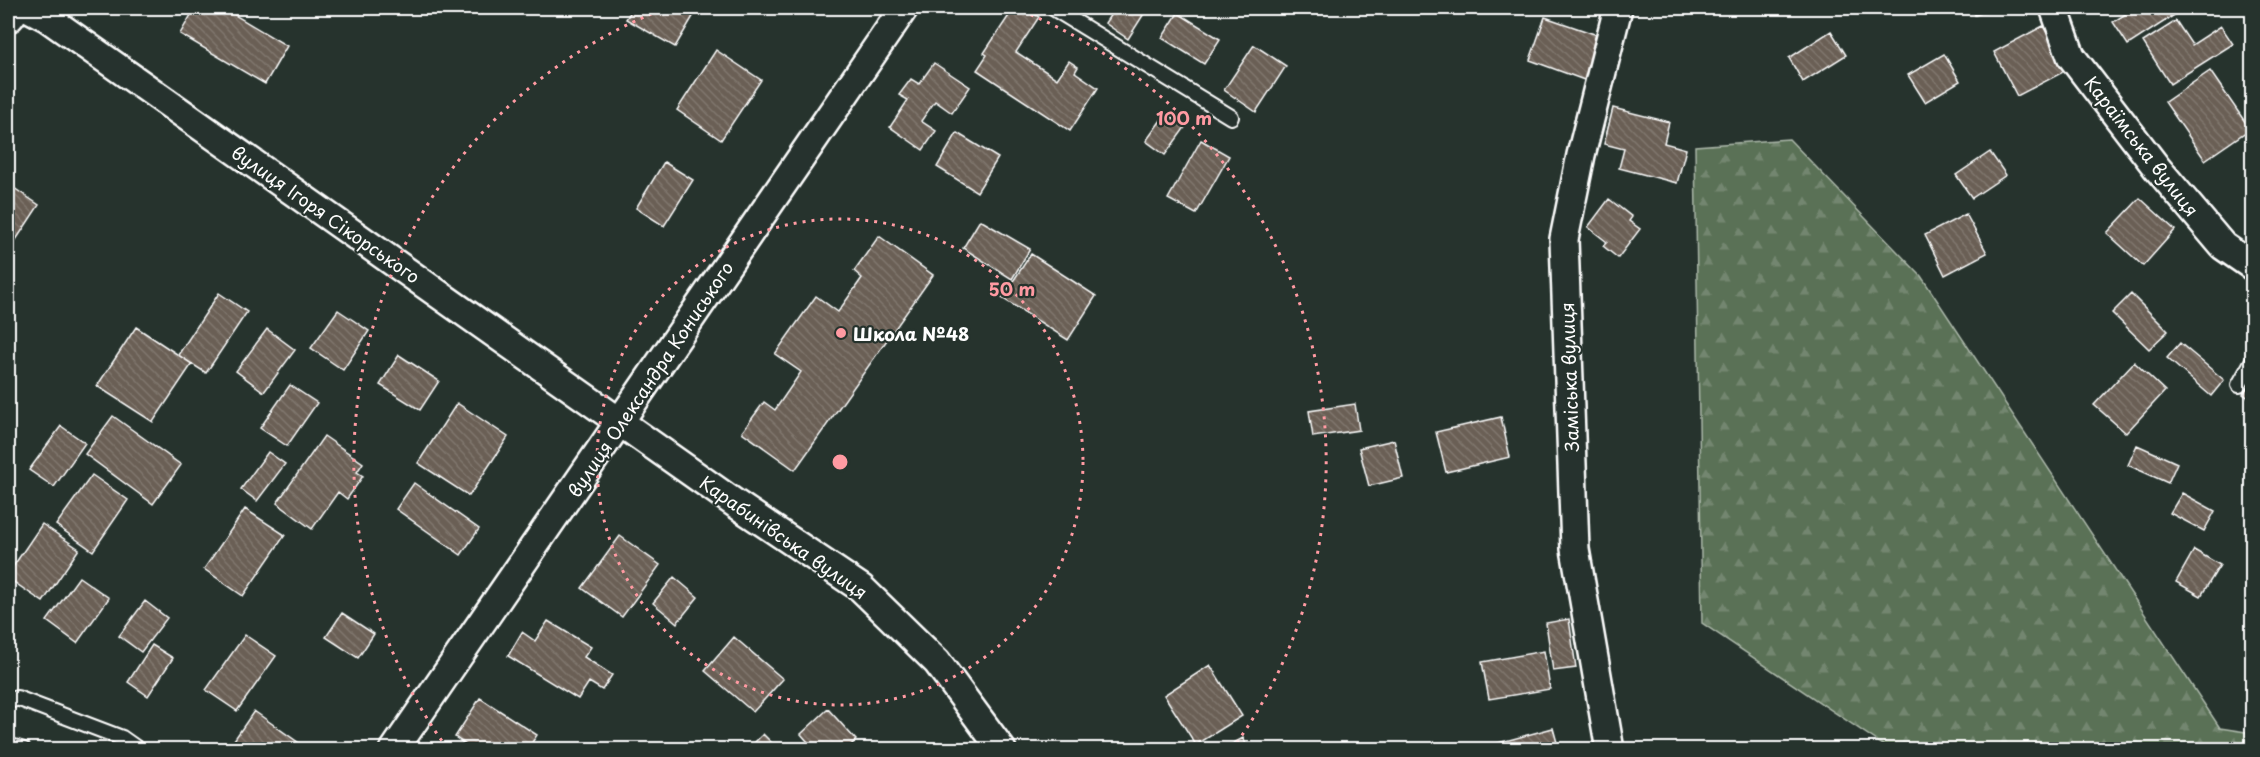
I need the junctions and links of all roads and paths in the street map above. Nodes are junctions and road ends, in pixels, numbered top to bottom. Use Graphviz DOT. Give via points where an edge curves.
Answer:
graph roads {
  1 [pos="13,8"];
  2 [pos="29,8"];
  3 [pos="904,8"];
  4 [pos="1053,8"];
  5 [pos="1618,8"];
  6 [pos="2054,8"];
  7 [pos="8,15"];
  8 [pos="1231,117"];
  9 [pos="2253,266"];
  10 [pos="2253,362"];
  11 [pos="2239,385"];
  12 [pos="621,422"];
  13 [pos="8,702"];
  14 [pos="8,745"];
  15 [pos="24,750"];
  16 [pos="139,750"];
  17 [pos="394,750"];
  18 [pos="1002,750"];
  19 [pos="1610,750"];
  1 -- 7 [label="main road"];
  2 -- 12 [label="street, вулиця Ігоря Сікорського"];
  3 -- 12 [label="street, вулиця Олександра Кониського"];
  4 -- 8 [label="lane"];
  5 -- 19 [label="street, Заміська вулиця" via="1564,239 1575,549"];
  6 -- 9 [label="street, Караїмська вулиця" via="2071,56 2157,168 2223,246"];
  10 -- 11 [label="lane"];
  12 -- 17 [label="street, вулиця Олександра Кониського"];
  12 -- 18 [label="street, Карабинівська вулиця" via="861,588 936,662"];
  13 -- 16 [label="lane" via="17,698 122,738"];
  14 -- 15 [label="lane"];
}
